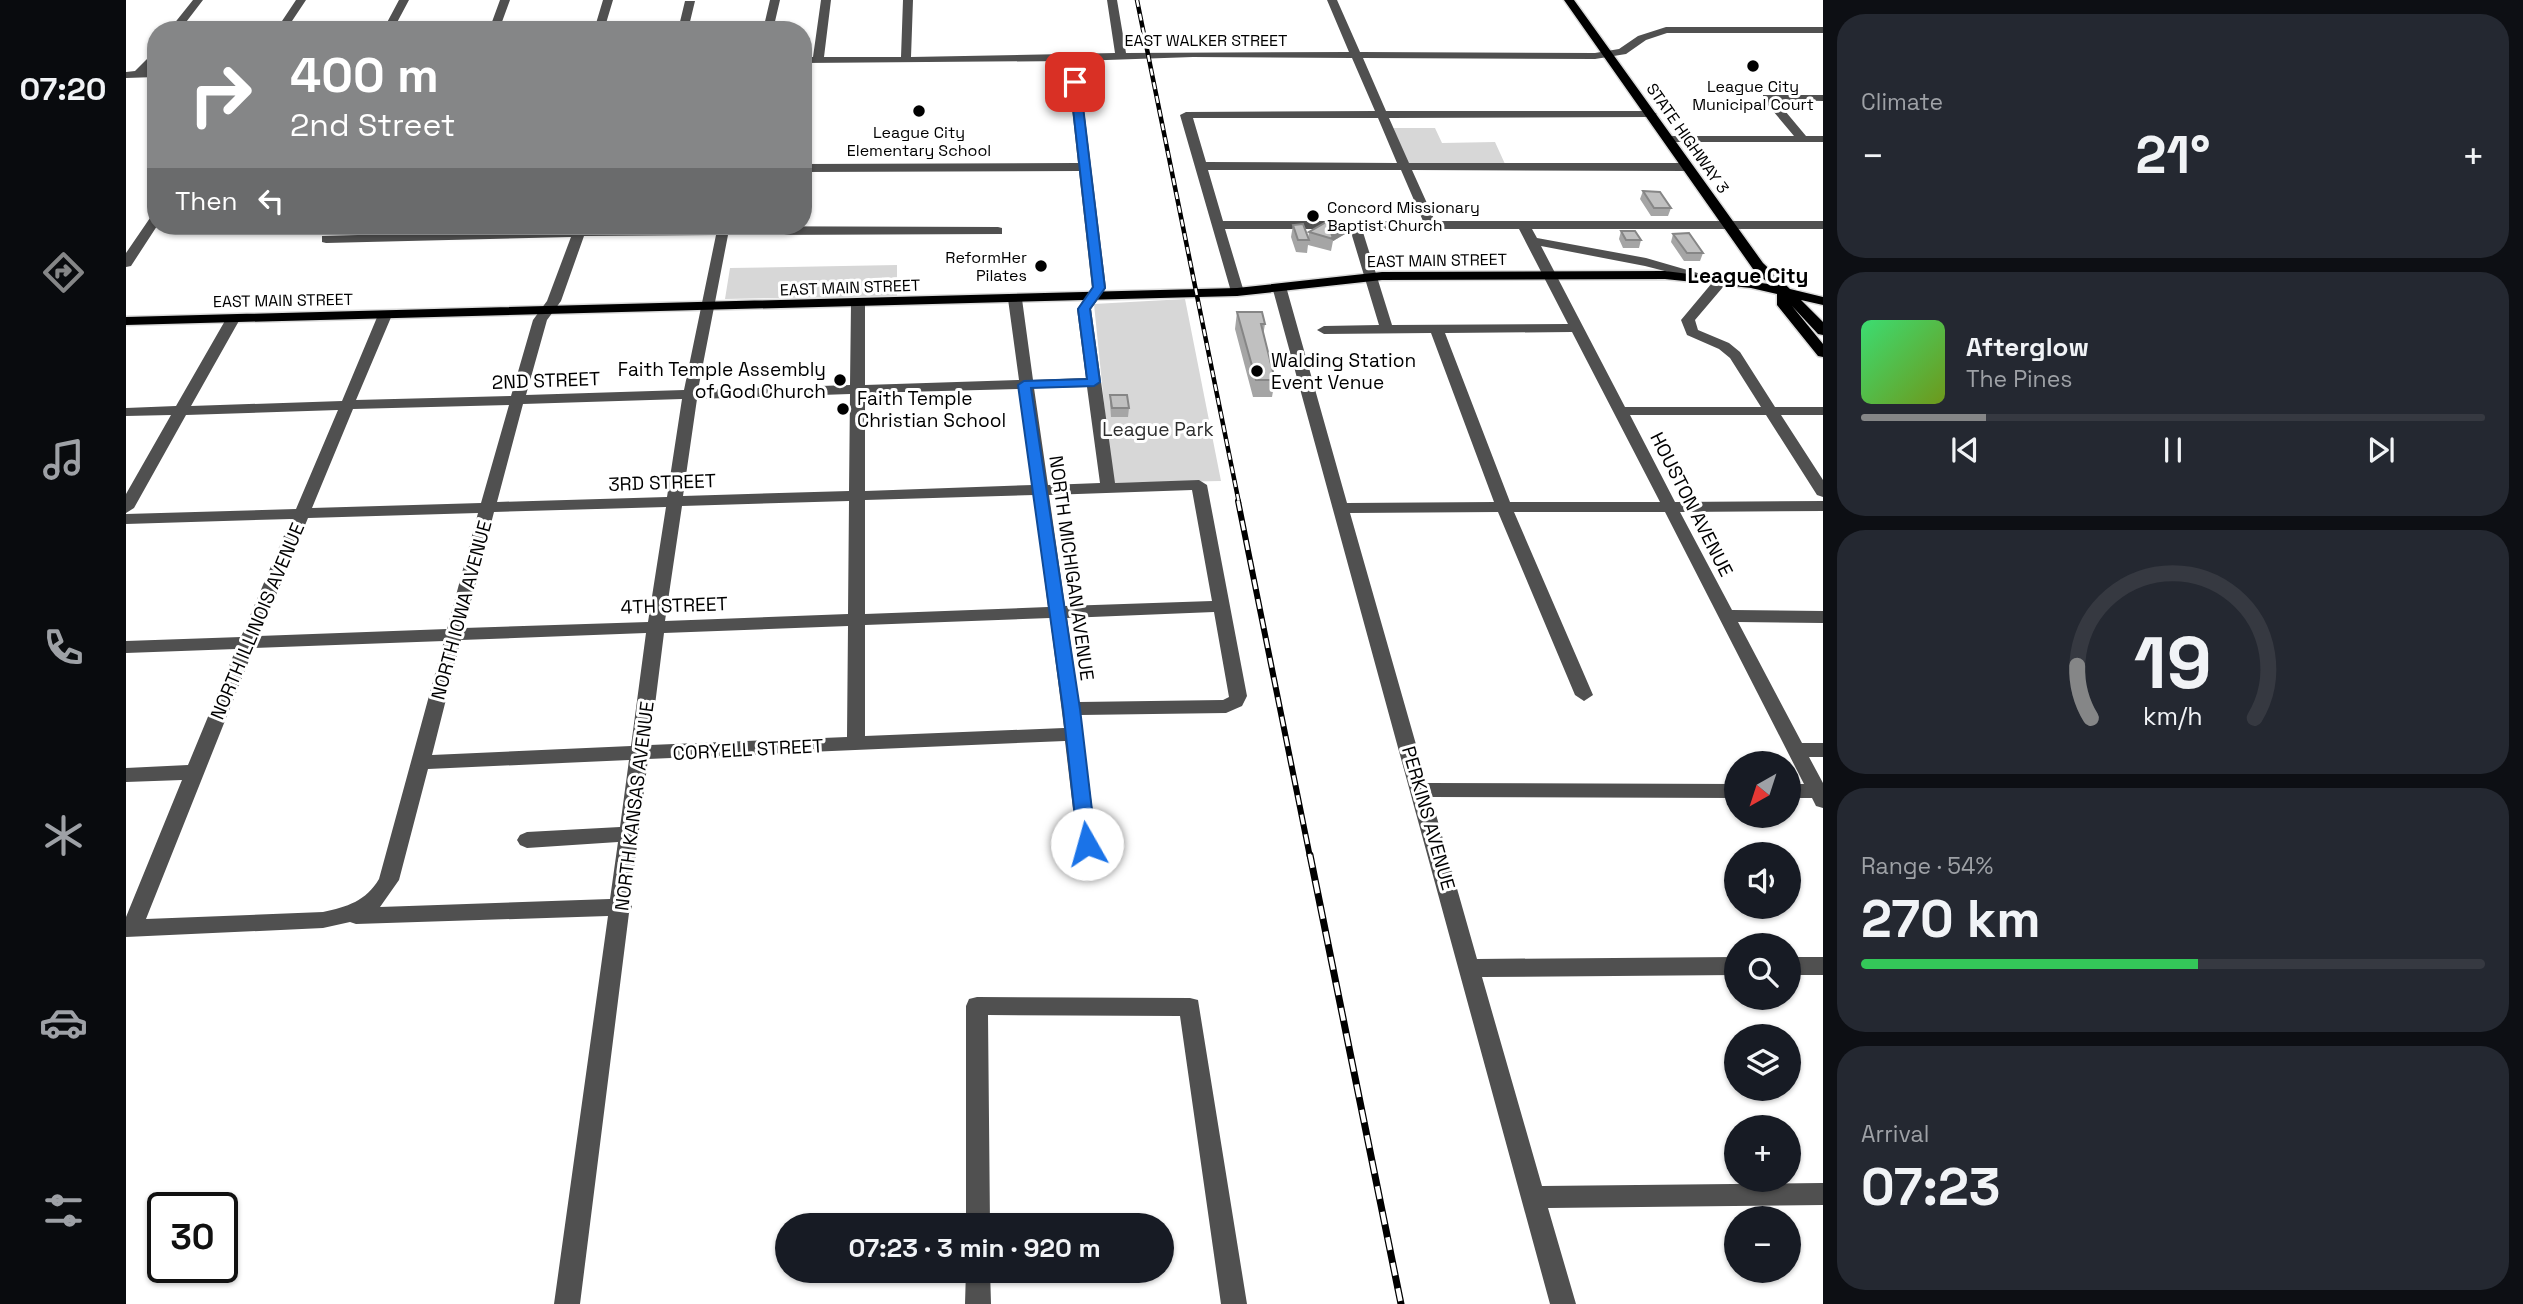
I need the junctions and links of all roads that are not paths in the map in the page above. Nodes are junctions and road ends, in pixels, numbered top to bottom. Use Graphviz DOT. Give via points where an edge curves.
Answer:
graph roads {
  1 [pos="198,0"];
  2 [pos="301,0"];
  3 [pos="404,0"];
  4 [pos="505,0"];
  5 [pos="608,0"];
  6 [pos="775,0"];
  7 [pos="826,0"];
  8 [pos="908,0"];
  9 [pos="1112,0"];
  10 [pos="1332,0"];
  11 [pos="1569,0"];
  12 [pos="690,1"];
  13 [pos="181,21"];
  14 [pos="287,21"];
  15 [pos="393,21"];
  16 [pos="497,21"];
  17 [pos="602,21"];
  18 [pos="685,21"];
  19 [pos="770,21"];
  20 [pos="1823,30"];
  21 [pos="1609,55"];
  22 [pos="1357,56"];
  23 [pos="1121,57"];
  24 [pos="1073,59"];
  25 [pos="812,60"];
  26 [pos="818,60"];
  27 [pos="906,60"];
  28 [pos="147,61"];
  29 [pos="132,75"];
  30 [pos="1823,98"];
  31 [pos="1382,114"];
  32 [pos="1651,114"];
  33 [pos="1668,139"];
  34 [pos="1802,139"];
  35 [pos="1823,139"];
  36 [pos="1201,166"];
  37 [pos="1085,167"];
  38 [pos="1405,167"];
  39 [pos="1686,167"];
  40 [pos="812,168"];
  41 [pos="1218,225"];
  42 [pos="1727,225"];
  43 [pos="1823,225"];
  44 [pos="1355,226"];
  45 [pos="1431,226"];
  46 [pos="1524,226"];
  47 [pos="812,230"];
  48 [pos="998,231"];
  49 [pos="147,232"];
  50 [pos="371,235"];
  51 [pos="577,235"];
  52 [pos="722,235"];
  53 [pos="326,239"];
  54 [pos="1532,241"];
  55 [pos="126,263"];
  56 [pos="1369,276"];
  57 [pos="1549,276"];
  58 [pos="1715,279"];
  59 [pos="1280,290"];
  60 [pos="1237,292"];
  61 [pos="1782,292"];
  62 [pos="1094,296"];
  63 [pos="1015,299"];
  64 [pos="1823,301"];
  65 [pos="858,304"];
  66 [pos="705,308"];
  67 [pos="547,311"];
  68 [pos="385,315"];
  69 [pos="233,319"];
  70 [pos="126,321"];
  71 [pos="1576,328"];
  72 [pos="1324,330"];
  73 [pos="1387,330"];
  74 [pos="1437,330"];
  75 [pos="1823,331"];
  76 [pos="1823,353"];
  77 [pos="1094,382"];
  78 [pos="1024,385"];
  79 [pos="858,390"];
  80 [pos="690,395"];
  81 [pos="518,401"];
  82 [pos="347,406"];
  83 [pos="179,411"];
  84 [pos="1622,411"];
  85 [pos="1772,411"];
  86 [pos="1823,411"];
  87 [pos="126,412"];
  88 [pos="1108,487"];
  89 [pos="1038,489"];
  90 [pos="1823,492"];
  91 [pos="857,496"];
  92 [pos="674,502"];
  93 [pos="1823,506"];
  94 [pos="1668,507"];
  95 [pos="487,508"];
  96 [pos="1342,508"];
  97 [pos="1504,508"];
  98 [pos="126,509"];
  99 [pos="301,514"];
  100 [pos="1223,606"];
  101 [pos="1057,611"];
  102 [pos="1726,616"];
  103 [pos="1823,617"];
  104 [pos="856,619"];
  105 [pos="656,626"];
  106 [pos="454,634"];
  107 [pos="247,642"];
  108 [pos="126,647"];
  109 [pos="1584,695"];
  110 [pos="1072,709"];
  111 [pos="1074,734"];
  112 [pos="856,744"];
  113 [pos="1796,750"];
  114 [pos="1823,750"];
  115 [pos="640,754"];
  116 [pos="421,762"];
  117 [pos="195,772"];
  118 [pos="126,775"];
  119 [pos="1422,790"];
  120 [pos="1724,791"];
  121 [pos="1801,793"];
  122 [pos="1820,796"];
  123 [pos="630,834"];
  124 [pos="527,840"];
  125 [pos="1087,844"];
  126 [pos="622,906"];
  127 [pos="351,916"];
  128 [pos="129,928"];
  129 [pos="1823,965"];
  130 [pos="1724,966"];
  131 [pos="1801,966"];
  132 [pos="1471,968"];
  133 [pos="1823,1194"];
  134 [pos="1534,1197"];
  135 [pos="978,1213"];
  136 [pos="978,1283"];
  137 [pos="567,1304"];
  138 [pos="978,1304"];
  139 [pos="1234,1304"];
  140 [pos="1563,1304"];
  1 -- 13 [label="street"];
  2 -- 14 [label="street"];
  3 -- 15 [label="street"];
  4 -- 16 [label="street"];
  5 -- 17 [label="street"];
  6 -- 19 [label="street"];
  7 -- 26 [label="street"];
  8 -- 27 [label="street"];
  9 -- 23 [label="street"];
  10 -- 22 [label="street"];
  11 -- 21 [label="main road, STATE HIGHWAY 3"];
  12 -- 18 [label="street"];
  20 -- 21 [label="street" via="1667,30"];
  21 -- 22 [label="street, EAST WALKER STREET"];
  21 -- 32 [label="main road, STATE HIGHWAY 3"];
  22 -- 23 [label="street, EAST WALKER STREET"];
  22 -- 31 [label="street"];
  23 -- 24 [label="street, EAST WALKER STREET"];
  24 -- 27 [label="street, EAST WALKER STREET"];
  24 -- 37 [label="street"];
  25 -- 26 [label="street, EAST WALKER STREET"];
  26 -- 27 [label="street, EAST WALKER STREET"];
  28 -- 29 [label="street"];
  30 -- 34 [label="street" via="1767,97"];
  31 -- 32 [label="street"];
  31 -- 36 [label="street" via="1186,115"];
  31 -- 38 [label="street"];
  32 -- 33 [label="main road, STATE HIGHWAY 3"];
  33 -- 34 [label="street"];
  33 -- 39 [label="main road, STATE HIGHWAY 3"];
  34 -- 35 [label="street"];
  36 -- 38 [label="street"];
  36 -- 41 [label="street"];
  37 -- 40 [label="street"];
  37 -- 62 [label="street" via="1099,288"];
  38 -- 39 [label="street"];
  38 -- 45 [label="street"];
  39 -- 42 [label="main road, STATE HIGHWAY 3"];
  41 -- 44 [label="street"];
  41 -- 60 [label="street"];
  42 -- 43 [label="street"];
  42 -- 46 [label="street"];
  42 -- 61 [label="main road, STATE HIGHWAY 3"];
  44 -- 45 [label="street"];
  44 -- 56 [label="street"];
  45 -- 46 [label="street"];
  46 -- 54 [label="street, HOUSTON AVENUE"];
  47 -- 48 [label="street"];
  49 -- 55 [label="street"];
  50 -- 53 [label="street"];
  51 -- 67 [label="street, NORTH IOWA AVENUE"];
  52 -- 66 [label="street, NORTH KANSAS AVENUE"];
  54 -- 57 [label="street, HOUSTON AVENUE"];
  54 -- 58 [label="street"];
  56 -- 57 [label="main road, EAST MAIN STREET"];
  56 -- 59 [label="main road, EAST MAIN STREET"];
  56 -- 73 [label="street"];
  57 -- 58 [label="main road, EAST MAIN STREET"];
  57 -- 71 [label="street, HOUSTON AVENUE"];
  58 -- 61 [label="main road, EAST MAIN STREET"];
  58 -- 85 [label="street" via="1688,320 1692,332 1735,355"];
  59 -- 60 [label="main road, EAST MAIN STREET"];
  59 -- 96 [label="street, PERKINS AVENUE"];
  60 -- 62 [label="main road, EAST MAIN STREET"];
  61 -- 64 [label="main road, EAST MAIN STREET"];
  61 -- 75 [label="main road, STATE HIGHWAY 3" via="1805,308"];
  61 -- 76 [label="main road, STATE HIGHWAY 3" via="1782,302"];
  62 -- 63 [label="main road, EAST MAIN STREET"];
  62 -- 77 [label="street" via="1084,309"];
  63 -- 65 [label="main road, EAST MAIN STREET"];
  63 -- 78 [label="street, NORTH MICHIGAN AVENUE"];
  65 -- 66 [label="main road, EAST MAIN STREET"];
  65 -- 79 [label="street"];
  66 -- 67 [label="main road, EAST MAIN STREET"];
  66 -- 80 [label="street, NORTH KANSAS AVENUE"];
  67 -- 68 [label="main road, EAST MAIN STREET"];
  67 -- 81 [label="street, NORTH IOWA AVENUE" via="540,320"];
  68 -- 69 [label="main road, EAST MAIN STREET"];
  68 -- 82 [label="street, NORTH ILLINOIS AVENUE"];
  69 -- 70 [label="main road, EAST MAIN STREET"];
  69 -- 83 [label="street"];
  71 -- 74 [label="street"];
  71 -- 84 [label="street, HOUSTON AVENUE"];
  72 -- 73 [label="street"];
  73 -- 74 [label="street"];
  74 -- 97 [label="street"];
  77 -- 78 [label="street, 2ND STREET"];
  77 -- 88 [label="street"];
  78 -- 79 [label="street, 2ND STREET"];
  78 -- 89 [label="street, NORTH MICHIGAN AVENUE"];
  79 -- 80 [label="street, 2ND STREET"];
  79 -- 91 [label="street"];
  80 -- 81 [label="street, 2ND STREET"];
  80 -- 92 [label="street, NORTH KANSAS AVENUE"];
  81 -- 82 [label="street, 2ND STREET"];
  81 -- 95 [label="street, NORTH IOWA AVENUE"];
  82 -- 83 [label="street, 2ND STREET"];
  82 -- 99 [label="street, NORTH ILLINOIS AVENUE"];
  83 -- 87 [label="street, 2ND STREET"];
  83 -- 98 [label="street"];
  84 -- 85 [label="street"];
  84 -- 94 [label="street, HOUSTON AVENUE"];
  85 -- 86 [label="street"];
  85 -- 90 [label="street"];
  88 -- 89 [label="street, 3RD STREET"];
  88 -- 100 [label="street, 3RD STREET" via="1199,485"];
  89 -- 91 [label="street, 3RD STREET"];
  89 -- 101 [label="street, NORTH MICHIGAN AVENUE"];
  91 -- 92 [label="street, 3RD STREET"];
  91 -- 104 [label="street"];
  92 -- 95 [label="street, 3RD STREET"];
  92 -- 105 [label="street, NORTH KANSAS AVENUE"];
  93 -- 94 [label="street"];
  94 -- 97 [label="street"];
  94 -- 102 [label="street, HOUSTON AVENUE"];
  95 -- 99 [label="street, 3RD STREET"];
  95 -- 106 [label="street, NORTH IOWA AVENUE"];
  96 -- 97 [label="street"];
  96 -- 119 [label="street, PERKINS AVENUE"];
  97 -- 109 [label="street"];
  98 -- 99 [label="street, 3RD STREET"];
  99 -- 107 [label="street, NORTH ILLINOIS AVENUE"];
  100 -- 101 [label="street, 4TH STREET"];
  100 -- 110 [label="street" via="1236,701 1226,706"];
  101 -- 104 [label="street, 4TH STREET"];
  101 -- 110 [label="street, NORTH MICHIGAN AVENUE"];
  102 -- 103 [label="street"];
  102 -- 113 [label="street, HOUSTON AVENUE"];
  104 -- 105 [label="street, 4TH STREET"];
  104 -- 112 [label="street"];
  105 -- 106 [label="street, 4TH STREET"];
  105 -- 115 [label="street, NORTH KANSAS AVENUE"];
  106 -- 107 [label="street, 4TH STREET"];
  106 -- 116 [label="street, NORTH IOWA AVENUE"];
  107 -- 108 [label="street, 4TH STREET"];
  107 -- 117 [label="street, NORTH ILLINOIS AVENUE"];
  110 -- 111 [label="street, NORTH MICHIGAN AVENUE"];
  111 -- 112 [label="street, CORYELL STREET"];
  111 -- 125 [label="street, NORTH MICHIGAN AVENUE"];
  112 -- 115 [label="street, CORYELL STREET"];
  113 -- 114 [label="street"];
  113 -- 122 [label="street, HOUSTON AVENUE"];
  115 -- 116 [label="street, CORYELL STREET"];
  115 -- 123 [label="street, NORTH KANSAS AVENUE"];
  116 -- 127 [label="street, NORTH IOWA AVENUE" via="390,880 381,897"];
  117 -- 118 [label="street"];
  117 -- 128 [label="street, NORTH ILLINOIS AVENUE"];
  119 -- 120 [label="street"];
  119 -- 132 [label="street, PERKINS AVENUE"];
  121 -- 122 [label="street"];
  123 -- 124 [label="street"];
  123 -- 126 [label="street, NORTH KANSAS AVENUE"];
  126 -- 127 [label="street"];
  126 -- 137 [label="street, NORTH KANSAS AVENUE"];
  127 -- 128 [label="street"];
  129 -- 131 [label="street"];
  130 -- 132 [label="street"];
  132 -- 134 [label="street, PERKINS AVENUE"];
  133 -- 134 [label="street"];
  134 -- 140 [label="street, PERKINS AVENUE"];
  135 -- 139 [label="street" via="977,1006 1190,1007"];
  136 -- 138 [label="street"];
}
